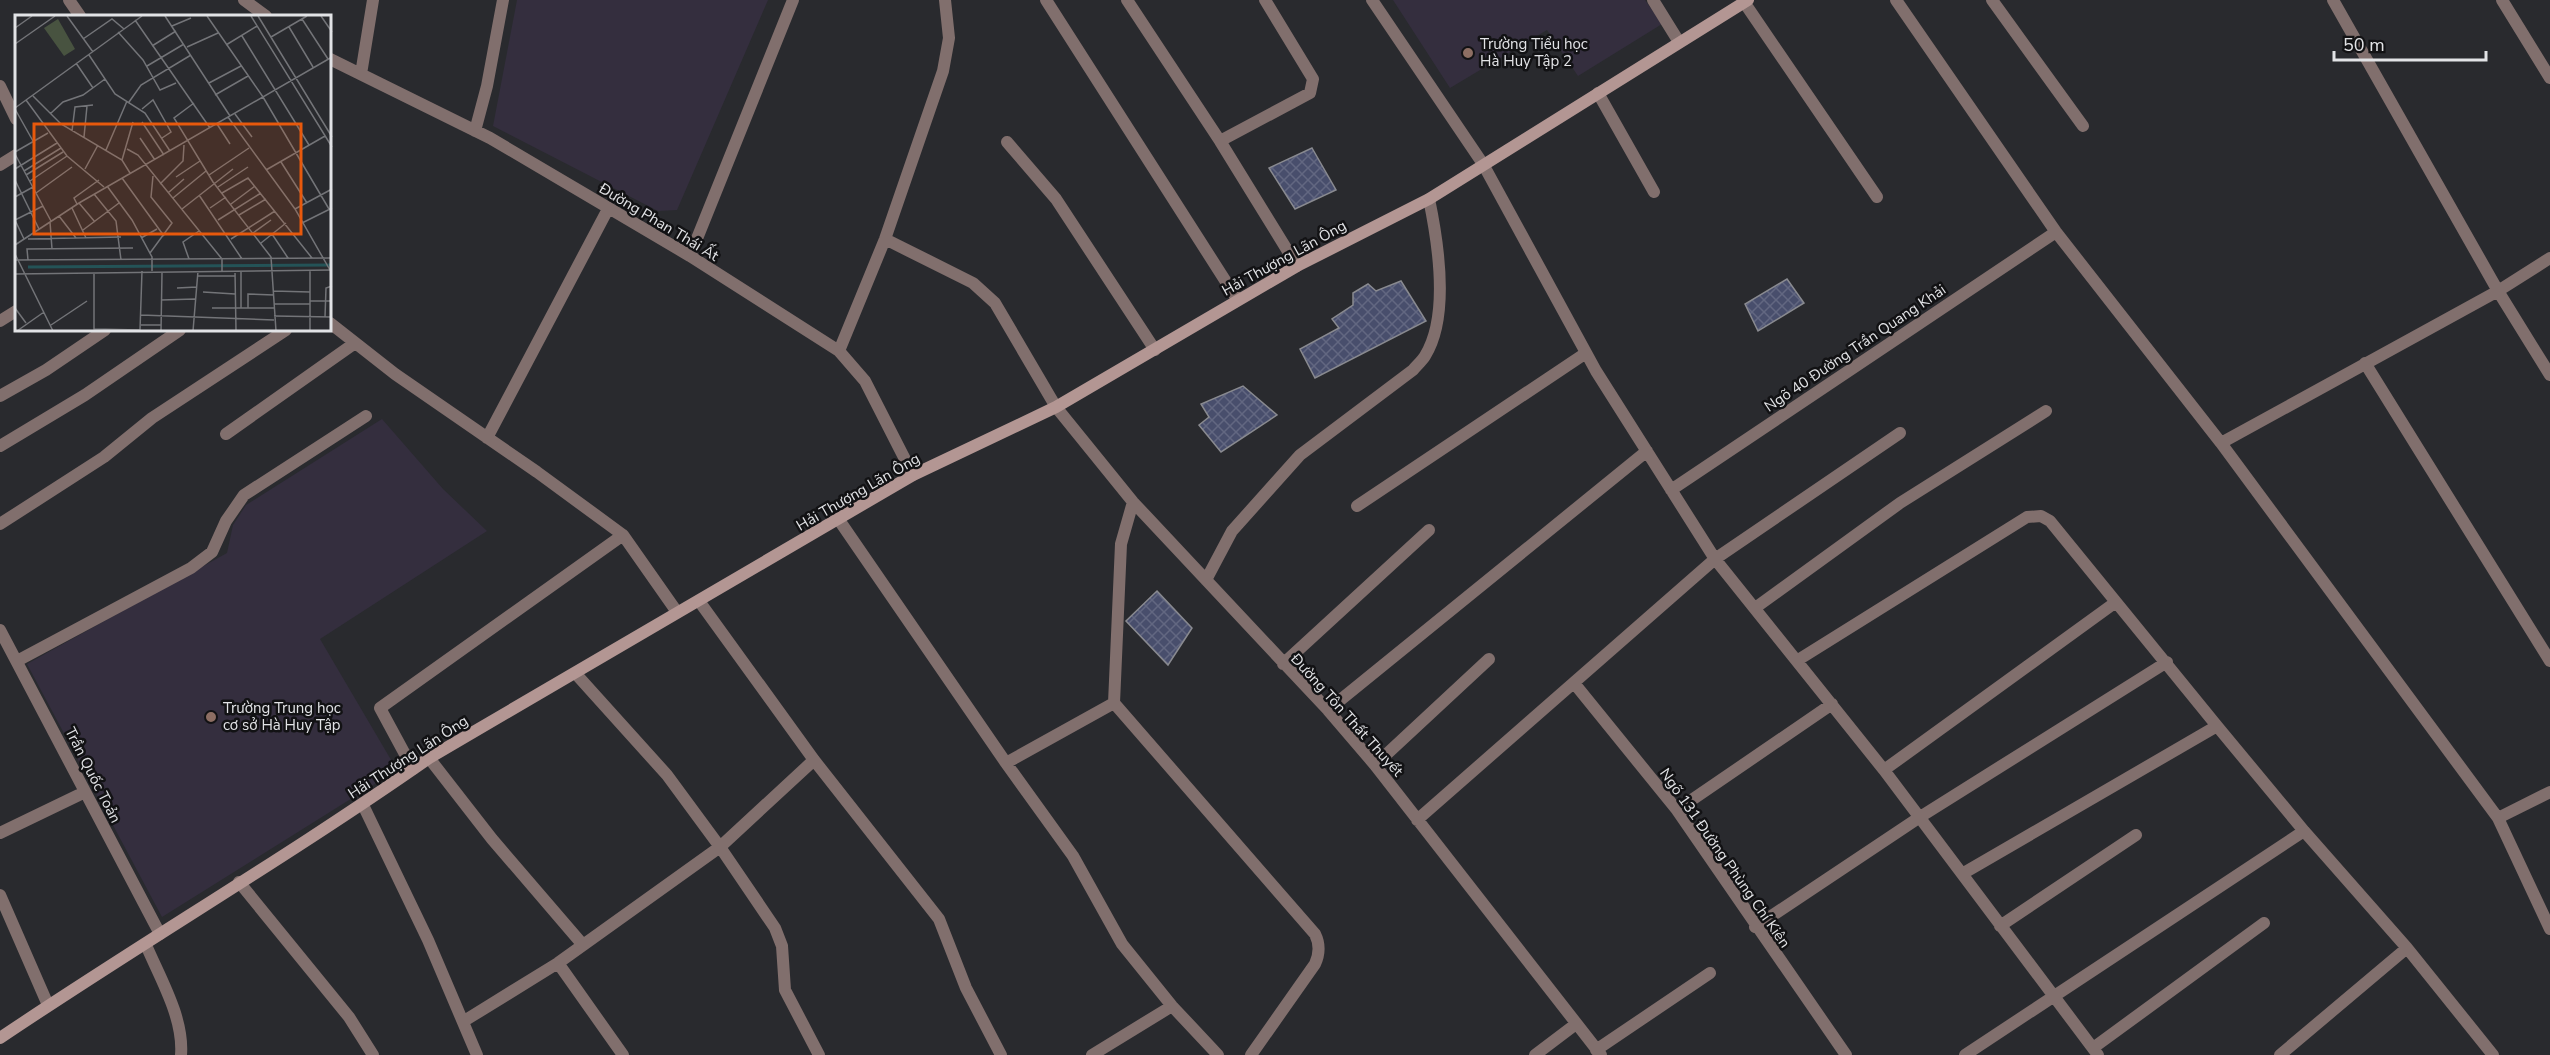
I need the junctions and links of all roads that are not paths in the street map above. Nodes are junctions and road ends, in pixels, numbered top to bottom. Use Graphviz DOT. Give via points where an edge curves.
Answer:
graph roads {
  1 [pos="69,0"];
  2 [pos="244,0"];
  3 [pos="373,0"];
  4 [pos="503,0"];
  5 [pos="793,0"];
  6 [pos="945,0"];
  7 [pos="1046,0"];
  8 [pos="1127,0"];
  9 [pos="1265,0"];
  10 [pos="1372,0"];
  11 [pos="1653,0"];
  12 [pos="1896,0"];
  13 [pos="1992,0"];
  14 [pos="2333,0"];
  15 [pos="2502,0"];
  16 [pos="1746,1"];
  17 [pos="79,15"];
  18 [pos="265,15"];
  19 [pos="1679,42"];
  20 [pos="332,60"];
  21 [pos="361,74"];
  22 [pos="2550,78"];
  23 [pos="0,86"];
  24 [pos="1598,93"];
  25 [pos="15,117"];
  26 [pos="2083,126"];
  27 [pos="475,131"];
  28 [pos="1220,141"];
  29 [pos="1007,142"];
  30 [pos="15,156"];
  31 [pos="1483,164"];
  32 [pos="0,165"];
  33 [pos="1654,192"];
  34 [pos="1877,196"];
  35 [pos="1429,199"];
  36 [pos="608,209"];
  37 [pos="2056,232"];
  38 [pos="885,239"];
  39 [pos="690,256"];
  40 [pos="2550,258"];
  41 [pos="1297,266"];
  42 [pos="2498,291"];
  43 [pos="1237,300"];
  44 [pos="15,312"];
  45 [pos="0,321"];
  46 [pos="332,325"];
  47 [pos="102,332"];
  48 [pos="177,332"];
  49 [pos="282,332"];
  50 [pos="355,343"];
  51 [pos="1155,350"];
  52 [pos="839,351"];
  53 [pos="1586,354"];
  54 [pos="2365,363"];
  55 [pos="2550,375"];
  56 [pos="0,396"];
  57 [pos="1056,408"];
  58 [pos="2046,411"];
  59 [pos="366,416"];
  60 [pos="1900,433"];
  61 [pos="226,434"];
  62 [pos="487,438"];
  63 [pos="2221,443"];
  64 [pos="0,446"];
  65 [pos="1647,451"];
  66 [pos="913,475"];
  67 [pos="1671,490"];
  68 [pos="1133,502"];
  69 [pos="1357,506"];
  70 [pos="839,520"];
  71 [pos="0,524"];
  72 [pos="1429,530"];
  73 [pos="622,535"];
  74 [pos="1715,559"];
  75 [pos="1206,580"];
  76 [pos="699,601"];
  77 [pos="2116,602"];
  78 [pos="1755,608"];
  79 [pos="676,612"];
  80 [pos="0,630"];
  81 [pos="1489,659"];
  82 [pos="1798,660"];
  83 [pos="17,661"];
  84 [pos="2550,661"];
  85 [pos="2167,662"];
  86 [pos="1283,664"];
  87 [pos="576,674"];
  88 [pos="1574,683"];
  89 [pos="1114,703"];
  90 [pos="1832,704"];
  91 [pos="1328,710"];
  92 [pos="2217,726"];
  93 [pos="429,758"];
  94 [pos="814,760"];
  95 [pos="1006,763"];
  96 [pos="1375,765"];
  97 [pos="413,769"];
  98 [pos="1884,770"];
  99 [pos="85,792"];
  100 [pos="2550,792"];
  101 [pos="363,805"];
  102 [pos="1677,810"];
  103 [pos="1920,817"];
  104 [pos="2498,818"];
  105 [pos="1417,820"];
  106 [pos="2304,831"];
  107 [pos="0,833"];
  108 [pos="2136,836"];
  109 [pos="720,846"];
  110 [pos="1962,874"];
  111 [pos="239,882"];
  112 [pos="0,895"];
  113 [pos="2264,923"];
  114 [pos="2001,926"];
  115 [pos="1755,927"];
  116 [pos="2550,929"];
  117 [pos="160,934"];
  118 [pos="146,945"];
  119 [pos="583,945"];
  120 [pos="2407,948"];
  121 [pos="558,963"];
  122 [pos="1710,973"];
  123 [pos="2053,997"];
  124 [pos="48,1005"];
  125 [pos="1172,1006"];
  126 [pos="464,1021"];
  127 [pos="1576,1024"];
  128 [pos="0,1038"];
  129 [pos="1599,1052"];
  130 [pos="2096,1052"];
  131 [pos="182,1055"];
  132 [pos="373,1055"];
  133 [pos="477,1055"];
  134 [pos="623,1055"];
  135 [pos="819,1055"];
  136 [pos="1001,1055"];
  137 [pos="1092,1055"];
  138 [pos="1218,1055"];
  139 [pos="1251,1055"];
  140 [pos="1535,1055"];
  141 [pos="1846,1055"];
  142 [pos="1965,1055"];
  143 [pos="2280,1055"];
  144 [pos="2493,1055"];
  1 -- 17 [label="street"];
  2 -- 18 [label="street"];
  3 -- 21 [label="street"];
  4 -- 27 [label="street"];
  5 -- 39 [label="street"];
  6 -- 38 [label="street" via="948,53"];
  7 -- 43 [label="street"];
  8 -- 28 [label="street"];
  9 -- 28 [label="street" via="1313,80 1313,87 1310,93"];
  10 -- 31 [label="street"];
  11 -- 19 [label="street"];
  12 -- 37 [label="street"];
  13 -- 26 [label="street"];
  14 -- 42 [label="street"];
  15 -- 22 [label="street"];
  16 -- 19 [label="street, Hải Thượng Lãn Ông"];
  16 -- 34 [label="street"];
  19 -- 24 [label="street, Hải Thượng Lãn Ông"];
  20 -- 21 [label="street, Đường Phan Thái Ất"];
  21 -- 27 [label="street, Đường Phan Thái Ất"];
  23 -- 25 [label="street"];
  24 -- 31 [label="street, Hải Thượng Lãn Ông"];
  24 -- 33 [label="street"];
  27 -- 36 [label="street, Đường Phan Thái Ất"];
  28 -- 41 [label="street"];
  29 -- 51 [label="street" via="1056,199"];
  30 -- 32 [label="street"];
  31 -- 35 [label="street, Hải Thượng Lãn Ông"];
  31 -- 53 [label="street"];
  35 -- 41 [label="street, Hải Thượng Lãn Ông"];
  35 -- 75 [label="street" via="1440,285 1435,330 1425,356 1413,370 1300,455 1232,531"];
  36 -- 39 [label="street, Đường Phan Thái Ất"];
  36 -- 62 [label="street"];
  37 -- 63 [label="street"];
  37 -- 67 [label="street, Ngõ 40 Đường Trần Quang Khải"];
  38 -- 52 [label="street"];
  38 -- 57 [label="street, Đường Tôn Thất Thuyết" via="982,289 995,303"];
  39 -- 52 [label="street, Đường Phan Thái Ất"];
  40 -- 42 [label="street"];
  41 -- 43 [label="street, Hải Thượng Lãn Ông"];
  42 -- 54 [label="street"];
  42 -- 55 [label="street"];
  43 -- 51 [label="street, Hải Thượng Lãn Ông"];
  44 -- 45 [label="street"];
  46 -- 50 [label="street"];
  47 -- 56 [label="street"];
  48 -- 64 [label="street" via="85,395"];
  49 -- 71 [label="street" via="152,418 104,457"];
  50 -- 61 [label="street"];
  50 -- 62 [label="street"];
  51 -- 57 [label="street, Hải Thượng Lãn Ông"];
  52 -- 66 [label="street, Đường Phan Thái Ất" via="865,381"];
  53 -- 65 [label="street"];
  53 -- 69 [label="street"];
  54 -- 63 [label="street"];
  54 -- 84 [label="street"];
  57 -- 66 [label="street, Hải Thượng Lãn Ông"];
  57 -- 68 [label="street, Đường Tôn Thất Thuyết"];
  58 -- 78 [label="street" via="1900,503"];
  59 -- 83 [label="street" via="244,495 212,552 191,568"];
  60 -- 74 [label="street"];
  62 -- 73 [label="street"];
  63 -- 104 [label="street"];
  65 -- 67 [label="street"];
  65 -- 91 [label="street"];
  66 -- 70 [label="street, Hải Thượng Lãn Ông"];
  67 -- 74 [label="street"];
  68 -- 75 [label="street, Đường Tôn Thất Thuyết"];
  68 -- 89 [label="street" via="1120,544"];
  70 -- 76 [label="street, Hải Thượng Lãn Ông"];
  70 -- 95 [label="street"];
  72 -- 86 [label="street"];
  73 -- 79 [label="street"];
  73 -- 97 [label="street" via="380,708"];
  74 -- 78 [label="street"];
  74 -- 88 [label="street"];
  75 -- 86 [label="street, Đường Tôn Thất Thuyết"];
  76 -- 79 [label="street, Hải Thượng Lãn Ông"];
  76 -- 94 [label="street"];
  77 -- 82 [label="street" via="2050,521 2041,516 2027,517"];
  77 -- 85 [label="street"];
  77 -- 98 [label="street"];
  78 -- 82 [label="street"];
  79 -- 87 [label="street, Hải Thượng Lãn Ông"];
  80 -- 83 [label="street, Trần Quốc Toản"];
  81 -- 96 [label="street"];
  82 -- 90 [label="street"];
  83 -- 99 [label="street, Trần Quốc Toản"];
  85 -- 92 [label="street"];
  85 -- 103 [label="street"];
  86 -- 91 [label="street, Đường Tôn Thất Thuyết"];
  87 -- 93 [label="street, Hải Thượng Lãn Ông"];
  87 -- 109 [label="street" via="667,775"];
  88 -- 102 [label="street, Ngõ 131 Đường Phùng Chí Kiên"];
  88 -- 105 [label="street"];
  89 -- 95 [label="street"];
  89 -- 139 [label="street" via="1319,941 1315,964"];
  90 -- 98 [label="street"];
  90 -- 102 [label="street"];
  91 -- 96 [label="street, Đường Tôn Thất Thuyết"];
  92 -- 106 [label="street"];
  92 -- 110 [label="street"];
  93 -- 97 [label="street, Hải Thượng Lãn Ông"];
  93 -- 119 [label="street"];
  94 -- 109 [label="street"];
  94 -- 136 [label="street" via="939,919 966,988"];
  95 -- 125 [label="street" via="1073,856 1122,944"];
  96 -- 105 [label="street, Đường Tôn Thất Thuyết"];
  97 -- 101 [label="street, Hải Thượng Lãn Ông"];
  98 -- 103 [label="street"];
  99 -- 107 [label="street"];
  99 -- 117 [label="street, Trần Quốc Toản"];
  100 -- 104 [label="street"];
  101 -- 111 [label="street, Hải Thượng Lãn Ông"];
  101 -- 126 [label="street"];
  102 -- 115 [label="street, Ngõ 131 Đường Phùng Chí Kiên"];
  103 -- 110 [label="street"];
  103 -- 115 [label="street"];
  104 -- 116 [label="street"];
  105 -- 127 [label="street, Đường Tôn Thất Thuyết"];
  106 -- 120 [label="street"];
  106 -- 123 [label="street"];
  108 -- 114 [label="street"];
  109 -- 119 [label="street"];
  109 -- 135 [label="street" via="775,928 782,946 785,990"];
  110 -- 114 [label="street"];
  111 -- 117 [label="street, Hải Thượng Lãn Ông"];
  111 -- 132 [label="street" via="349,1017"];
  112 -- 124 [label="street"];
  113 -- 130 [label="street"];
  114 -- 123 [label="street"];
  115 -- 141 [label="street, Ngõ 131 Đường Phùng Chí Kiên"];
  117 -- 118 [label="street, Hải Thượng Lãn Ông"];
  118 -- 124 [label="street, Hải Thượng Lãn Ông"];
  118 -- 131 [label="street" via="176,1018"];
  119 -- 121 [label="street"];
  120 -- 143 [label="street"];
  120 -- 144 [label="street"];
  121 -- 126 [label="street"];
  121 -- 134 [label="street"];
  122 -- 129 [label="street"];
  123 -- 130 [label="street"];
  123 -- 142 [label="street"];
  124 -- 128 [label="street, Hải Thượng Lãn Ông"];
  125 -- 137 [label="street"];
  125 -- 138 [label="street"];
  126 -- 133 [label="street"];
  127 -- 129 [label="street, Đường Tôn Thất Thuyết"];
  127 -- 140 [label="street"];
}
